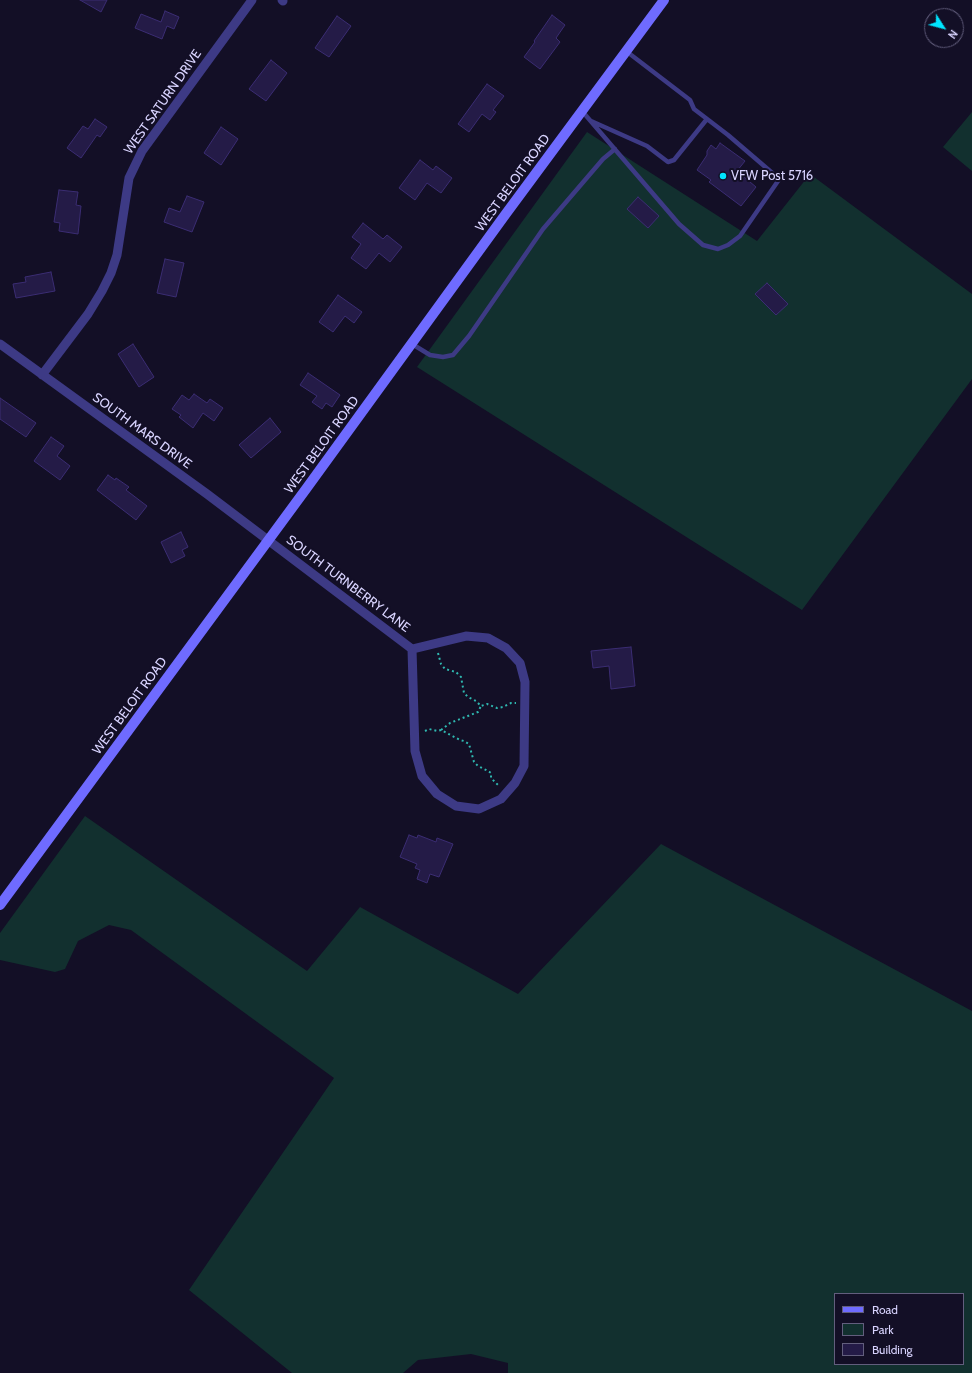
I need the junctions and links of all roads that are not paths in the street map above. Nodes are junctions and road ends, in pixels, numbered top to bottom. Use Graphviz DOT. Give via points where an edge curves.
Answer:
graph roads {
  1 [pos="251,0"];
  2 [pos="664,0"];
  3 [pos="626,51"];
  4 [pos="582,111"];
  5 [pos="707,119"];
  6 [pos="590,120"];
  7 [pos="615,149"];
  8 [pos="0,344"];
  9 [pos="412,344"];
  10 [pos="42,375"];
  11 [pos="268,540"];
  12 [pos="412,649"];
  13 [pos="0,905"];
  1 -- 10 [label="street, WEST SATURN DRIVE" via="142,151 129,178 117,255 111,273 88,314"];
  2 -- 3 [label="main road, WEST BELOIT ROAD"];
  3 -- 4 [label="main road, WEST BELOIT ROAD"];
  3 -- 5 [label="lane" via="690,100 694,109"];
  4 -- 6 [label="lane"];
  4 -- 9 [label="main road, WEST BELOIT ROAD"];
  5 -- 6 [label="lane" via="674,160 668,162 648,146"];
  5 -- 7 [label="lane" via="777,177 778,181 740,236 718,249 702,245 679,224"];
  6 -- 7 [label="lane"];
  7 -- 9 [label="lane" via="602,158 544,229 453,355 430,356"];
  8 -- 10 [label="street, SOUTH MARS DRIVE"];
  9 -- 11 [label="main road, WEST BELOIT ROAD"];
  10 -- 11 [label="street, SOUTH MARS DRIVE"];
  11 -- 12 [label="street, SOUTH TURNBERRY LANE"];
  11 -- 13 [label="main road, WEST BELOIT ROAD"];
  12 -- 12 [label="street, SOUTH TURNBERRY LANE" via="466,636 488,638 506,648 520,663 525,682 524,766 515,783 500,799 478,809 456,806 437,794 422,776 415,751"];
}
